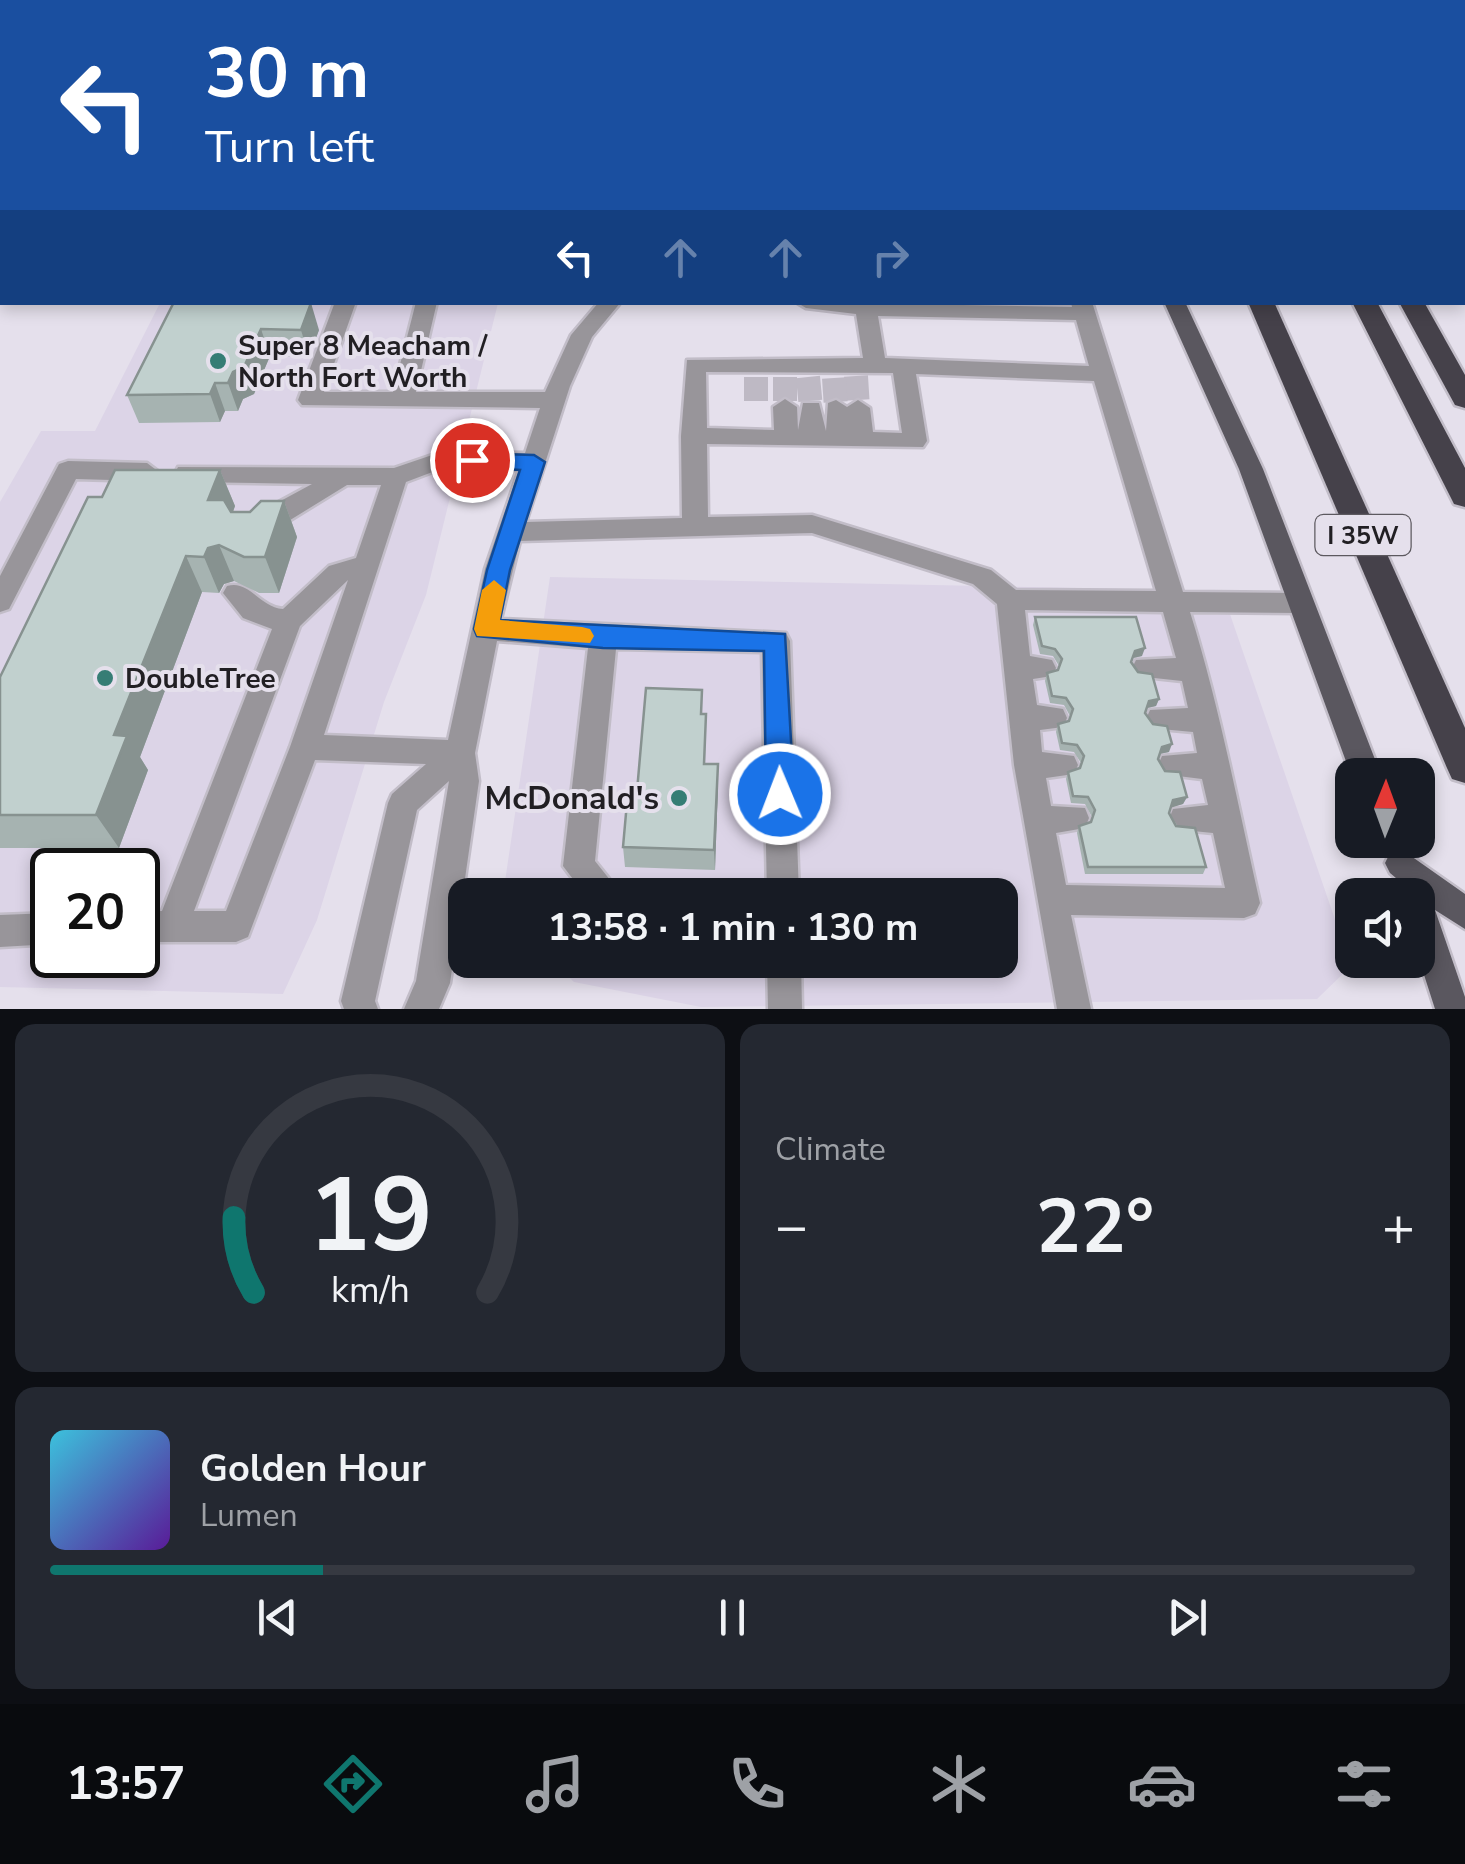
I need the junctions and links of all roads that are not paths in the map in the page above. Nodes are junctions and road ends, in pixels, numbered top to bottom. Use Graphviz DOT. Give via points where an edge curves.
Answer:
graph roads {
  1 [pos="345,305"];
  2 [pos="426,305"];
  3 [pos="608,305"];
  4 [pos="1175,305"];
  5 [pos="1262,305"];
  6 [pos="1366,305"];
  7 [pos="1412,305"];
  8 [pos="865,306"];
  9 [pos="1082,308"];
  10 [pos="903,366"];
  11 [pos="850,370"];
  12 [pos="1102,374"];
  13 [pos="1465,399"];
  14 [pos="403,400"];
  15 [pos="555,400"];
  16 [pos="786,407"];
  17 [pos="811,408"];
  18 [pos="847,408"];
  19 [pos="756,410"];
  20 [pos="694,436"];
  21 [pos="757,437"];
  22 [pos="786,438"];
  23 [pos="813,438"];
  24 [pos="850,439"];
  25 [pos="534,462"];
  26 [pos="396,477"];
  27 [pos="345,478"];
  28 [pos="1465,496"];
  29 [pos="695,527"];
  30 [pos="511,532"];
  31 [pos="255,536"];
  32 [pos="367,564"];
  33 [pos="236,593"];
  34 [pos="1010,600"];
  35 [pos="0,602"];
  36 [pos="1173,602"];
  37 [pos="1299,603"];
  38 [pos="290,620"];
  39 [pos="486,629"];
  40 [pos="603,638"];
  41 [pos="1146,668"];
  42 [pos="1194,670"];
  43 [pos="1160,719"];
  44 [pos="1205,720"];
  45 [pos="305,747"];
  46 [pos="460,753"];
  47 [pos="1359,758"];
  48 [pos="1028,765"];
  49 [pos="1063,765"];
  50 [pos="1173,766"];
  51 [pos="1216,767"];
  52 [pos="1465,768"];
  53 [pos="1074,818"];
  54 [pos="1184,819"];
  55 [pos="1227,819"];
  56 [pos="1038,820"];
  57 [pos="1403,858"];
  58 [pos="590,878"];
  59 [pos="783,878"];
  60 [pos="1052,900"];
  61 [pos="1465,914"];
  62 [pos="160,927"];
  63 [pos="172,927"];
  64 [pos="30,929"];
  65 [pos="0,930"];
  66 [pos="1435,958"];
  67 [pos="784,978"];
  68 [pos="361,1009"];
  69 [pos="421,1009"];
  70 [pos="785,1009"];
  71 [pos="1074,1009"];
  72 [pos="1452,1009"];
  1 -- 14 [label="street" via="310,400"];
  2 -- 14 [label="street"];
  3 -- 15 [label="street" via="582,335"];
  4 -- 37 [label="main road" via="1251,469"];
  5 -- 52 [label="highway, I 35W"];
  6 -- 28 [label="highway"];
  7 -- 13 [label="highway"];
  8 -- 9 [label="street"];
  8 -- 11 [label="street"];
  9 -- 12 [label="street"];
  10 -- 11 [label="street"];
  10 -- 12 [label="street"];
  10 -- 24 [label="street" via="915,442"];
  11 -- 20 [label="street" via="695,365"];
  12 -- 36 [label="street"];
  14 -- 15 [label="street"];
  15 -- 25 [label="street"];
  16 -- 22 [label="street"];
  17 -- 23 [label="street"];
  18 -- 24 [label="street"];
  19 -- 21 [label="street"];
  20 -- 21 [label="street"];
  20 -- 29 [label="street"];
  21 -- 22 [label="street"];
  22 -- 23 [label="street"];
  23 -- 24 [label="street"];
  25 -- 26 [label="street" via="441,460"];
  25 -- 30 [label="street"];
  26 -- 27 [label="street"];
  26 -- 32 [label="street"];
  27 -- 31 [label="street" via="272,516"];
  27 -- 35 [label="street" via="68,470"];
  29 -- 30 [label="street"];
  29 -- 34 [label="street" via="812,524 982,577"];
  30 -- 39 [label="street"];
  32 -- 38 [label="street" via="338,573"];
  32 -- 45 [label="street"];
  33 -- 38 [label="street" via="265,619"];
  34 -- 36 [label="street"];
  34 -- 48 [label="street" via="1038,717"];
  36 -- 37 [label="street"];
  36 -- 42 [label="street"];
  37 -- 47 [label="main road"];
  38 -- 63 [label="street"];
  39 -- 40 [label="street"];
  39 -- 46 [label="street"];
  40 -- 58 [label="street" via="579,866"];
  40 -- 59 [label="street" via="776,641"];
  41 -- 42 [label="street"];
  42 -- 44 [label="street"];
  43 -- 44 [label="street"];
  44 -- 51 [label="street"];
  45 -- 46 [label="street"];
  45 -- 63 [label="street" via="236,926"];
  46 -- 68 [label="street" via="403,803"];
  46 -- 69 [label="street" via="464,782 432,984"];
  48 -- 49 [label="street"];
  48 -- 56 [label="street"];
  50 -- 51 [label="street"];
  51 -- 55 [label="street"];
  53 -- 56 [label="street"];
  54 -- 55 [label="street"];
  55 -- 60 [label="street" via="1244,903"];
  56 -- 60 [label="street"];
  57 -- 61 [label="main road"];
  60 -- 71 [label="street"];
  62 -- 63 [label="street"];
  64 -- 65 [label="street"];
  66 -- 72 [label="main road"];
  67 -- 70 [label="street"];
}
